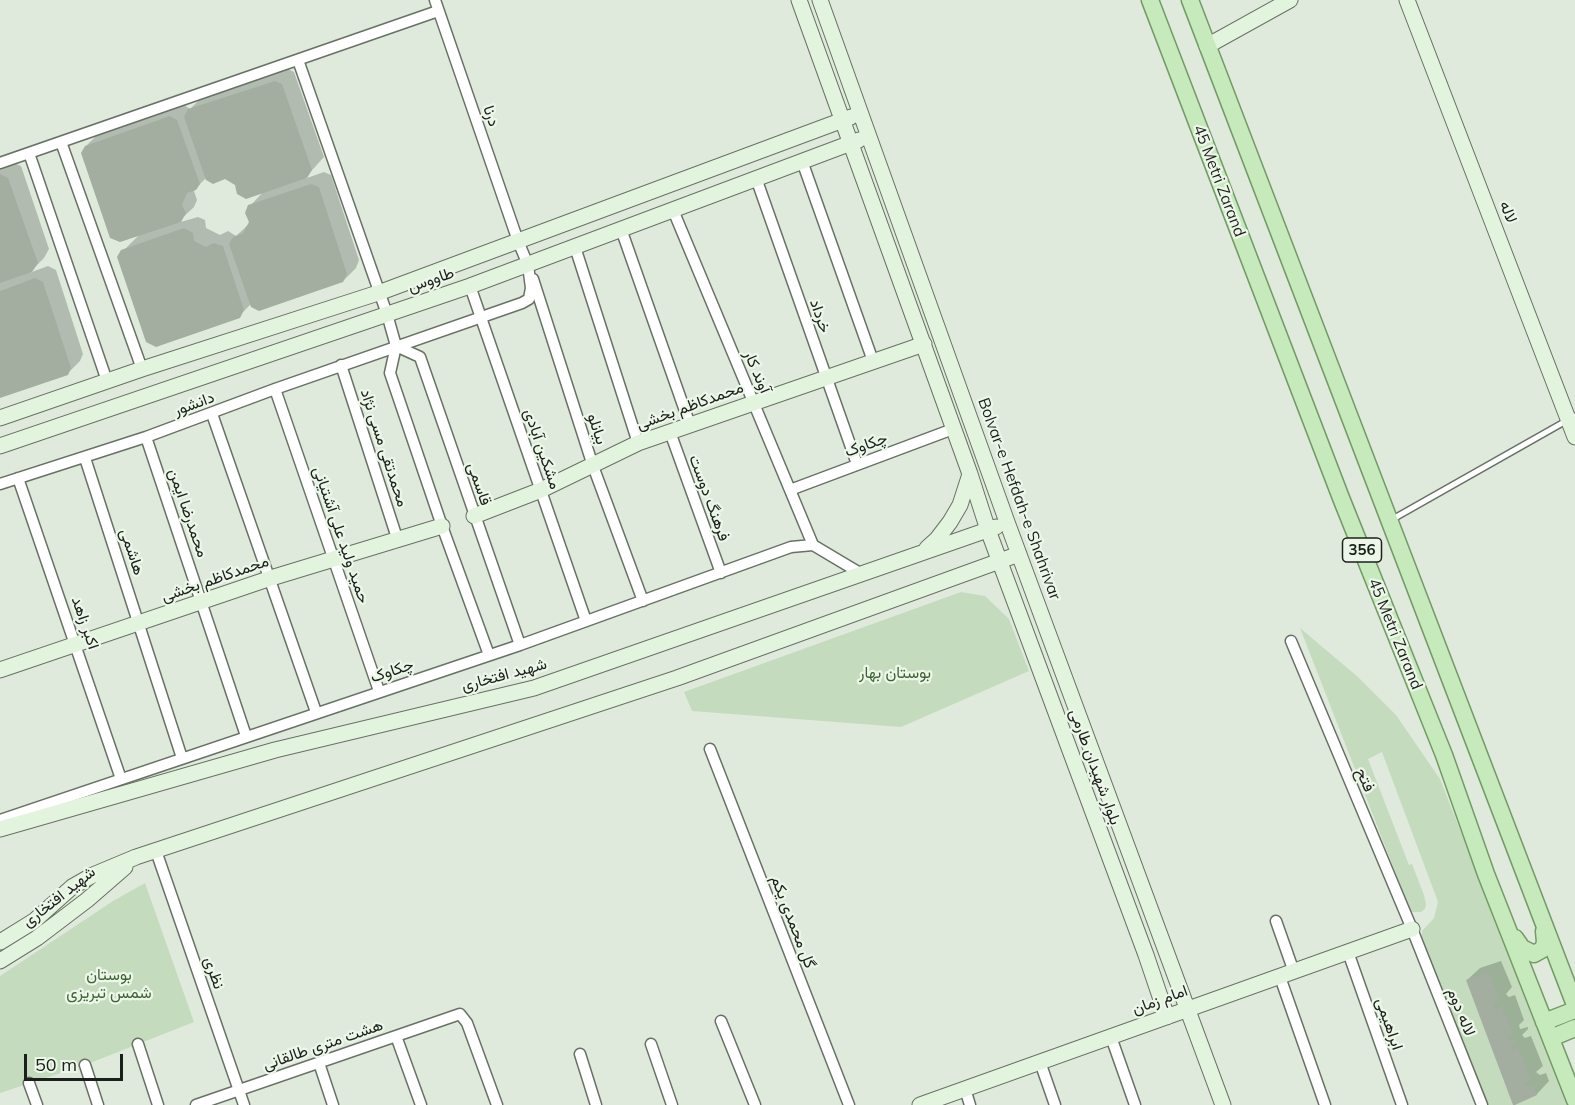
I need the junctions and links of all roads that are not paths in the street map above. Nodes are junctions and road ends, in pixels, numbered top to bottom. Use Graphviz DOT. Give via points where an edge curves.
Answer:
graph roads {
  1 [pos="800,0"];
  2 [pos="820,0"];
  3 [pos="1150,0"];
  4 [pos="1190,0"];
  5 [pos="1290,0"];
  6 [pos="1407,0"];
  7 [pos="437,5"];
  8 [pos="1208,46"];
  9 [pos="298,60"];
  10 [pos="861,114"];
  11 [pos="844,120"];
  12 [pos="868,136"];
  13 [pos="61,142"];
  14 [pos="851,142"];
  15 [pos="28,153"];
  16 [pos="802,161"];
  17 [pos="0,163"];
  18 [pos="756,178"];
  19 [pos="673,210"];
  20 [pos="621,229"];
  21 [pos="518,241"];
  22 [pos="574,247"];
  23 [pos="528,265"];
  24 [pos="470,286"];
  25 [pos="381,292"];
  26 [pos="387,314"];
  27 [pos="481,318"];
  28 [pos="924,344"];
  29 [pos="396,346"];
  30 [pos="873,361"];
  31 [pos="341,365"];
  32 [pos="142,369"];
  33 [pos="826,378"];
  34 [pos="107,381"];
  35 [pos="275,389"];
  36 [pos="753,402"];
  37 [pos="212,414"];
  38 [pos="0,418"];
  39 [pos="1572,418"];
  40 [pos="690,425"];
  41 [pos="953,429"];
  42 [pos="670,432"];
  43 [pos="146,437"];
  44 [pos="1575,437"];
  45 [pos="638,443"];
  46 [pos="0,446"];
  47 [pos="85,458"];
  48 [pos="857,464"];
  49 [pos="593,466"];
  50 [pos="970,474"];
  51 [pos="18,478"];
  52 [pos="0,484"];
  53 [pos="540,490"];
  54 [pos="790,490"];
  55 [pos="474,516"];
  56 [pos="1389,521"];
  57 [pos="1007,522"];
  58 [pos="442,526"];
  59 [pos="988,530"];
  60 [pos="398,541"];
  61 [pos="813,545"];
  62 [pos="923,551"];
  63 [pos="1019,554"];
  64 [pos="335,560"];
  65 [pos="999,560"];
  66 [pos="720,573"];
  67 [pos="860,573"];
  68 [pos="271,578"];
  69 [pos="644,601"];
  70 [pos="203,603"];
  71 [pos="586,621"];
  72 [pos="140,624"];
  73 [pos="1291,641"];
  74 [pos="77,645"];
  75 [pos="520,645"];
  76 [pos="489,655"];
  77 [pos="0,670"];
  78 [pos="379,691"];
  79 [pos="316,712"];
  80 [pos="246,736"];
  81 [pos="710,749"];
  82 [pos="182,758"];
  83 [pos="121,779"];
  84 [pos="0,820"];
  85 [pos="0,829"];
  86 [pos="156,851"];
  87 [pos="136,857"];
  88 [pos="1275,921"];
  89 [pos="1542,921"];
  90 [pos="1506,924"];
  91 [pos="1412,929"];
  92 [pos="0,942"];
  93 [pos="1348,952"];
  94 [pos="0,961"];
  95 [pos="1287,974"];
  96 [pos="1575,1005"];
  97 [pos="1188,1009"];
  98 [pos="1575,1010"];
  99 [pos="1167,1017"];
  100 [pos="721,1021"];
  101 [pos="1544,1022"];
  102 [pos="1575,1028"];
  103 [pos="396,1036"];
  104 [pos="1111,1037"];
  105 [pos="1551,1038"];
  106 [pos="138,1044"];
  107 [pos="651,1044"];
  108 [pos="580,1054"];
  109 [pos="1040,1062"];
  110 [pos="319,1063"];
  111 [pos="85,1065"];
  112 [pos="29,1083"];
  113 [pos="965,1089"];
  114 [pos="239,1090"];
  115 [pos="1575,1100"];
  116 [pos="37,1105"];
  117 [pos="98,1105"];
  118 [pos="158,1105"];
  119 [pos="196,1105"];
  120 [pos="244,1105"];
  121 [pos="333,1105"];
  122 [pos="421,1105"];
  123 [pos="496,1105"];
  124 [pos="596,1105"];
  125 [pos="672,1105"];
  126 [pos="755,1105"];
  127 [pos="849,1105"];
  128 [pos="920,1105"];
  129 [pos="970,1105"];
  130 [pos="1055,1105"];
  131 [pos="1135,1105"];
  132 [pos="1223,1105"];
  133 [pos="1325,1105"];
  134 [pos="1402,1105"];
  135 [pos="1482,1105"];
  1 -- 11 [label="main road"];
  2 -- 10 [label="main road, Bolvar-e Hefdah-e Shahrivar"];
  3 -- 90 [label="main road, 45 Metri Zarand / 356"];
  4 -- 8 [label="main road, 45 Metri Zarand / 356"];
  5 -- 8 [label="main road"];
  6 -- 39 [label="main road, لاله"];
  7 -- 9 [label="street"];
  7 -- 21 [label="street, درنا"];
  8 -- 56 [label="main road, 45 Metri Zarand / 356"];
  9 -- 13 [label="street"];
  9 -- 25 [label="street"];
  10 -- 11 [label="main road, طاووس"];
  10 -- 12 [label="main road, Bolvar-e Hefdah-e Shahrivar"];
  11 -- 14 [label="main road"];
  11 -- 21 [label="main road, طاووس"];
  12 -- 14 [label="main road, طاووس"];
  12 -- 57 [label="main road, Bolvar-e Hefdah-e Shahrivar"];
  13 -- 15 [label="street"];
  13 -- 32 [label="street"];
  14 -- 16 [label="main road, طاووس"];
  14 -- 28 [label="main road"];
  15 -- 17 [label="street"];
  15 -- 34 [label="street"];
  16 -- 18 [label="main road, طاووس"];
  16 -- 30 [label="street"];
  18 -- 19 [label="main road, طاووس"];
  18 -- 33 [label="street, خرداد"];
  19 -- 20 [label="main road, طاووس"];
  19 -- 36 [label="street, آوند کار"];
  20 -- 22 [label="main road, طاووس"];
  20 -- 40 [label="street"];
  21 -- 23 [label="street, درنا"];
  21 -- 25 [label="main road, طاووس"];
  22 -- 23 [label="main road, طاووس"];
  22 -- 45 [label="street"];
  23 -- 24 [label="main road, طاووس"];
  23 -- 27 [label="street, دانشور" via="529,298"];
  23 -- 49 [label="street, بیانلو"];
  24 -- 26 [label="main road, طاووس"];
  24 -- 27 [label="street, مشکین آبادی"];
  25 -- 26 [label="street"];
  25 -- 32 [label="main road, طاووس"];
  26 -- 29 [label="street"];
  26 -- 46 [label="main road, طاووس"];
  27 -- 29 [label="street, دانشور"];
  27 -- 53 [label="street, مشکین آبادی"];
  28 -- 30 [label="main road, محمدکاظم بخشی"];
  28 -- 41 [label="main road"];
  29 -- 31 [label="street, دانشور"];
  29 -- 55 [label="street, قاسمی" via="420,357"];
  29 -- 58 [label="street" via="390,373"];
  30 -- 33 [label="main road, محمدکاظم بخشی"];
  31 -- 35 [label="street, دانشور"];
  31 -- 60 [label="street, محمدتقی مسی نژاد"];
  32 -- 34 [label="main road, طاووس"];
  33 -- 36 [label="main road, محمدکاظم بخشی"];
  33 -- 48 [label="street, خرداد"];
  34 -- 38 [label="main road, طاووس"];
  35 -- 37 [label="street, دانشور"];
  35 -- 64 [label="street, حمید ولید علی آشتیانی"];
  36 -- 40 [label="main road, محمدکاظم بخشی"];
  36 -- 54 [label="street, آوند کار"];
  37 -- 43 [label="street, دانشور"];
  37 -- 68 [label="street"];
  39 -- 44 [label="main road, لاله"];
  39 -- 56 [label="lane"];
  40 -- 42 [label="main road, محمدکاظم بخشی"];
  41 -- 48 [label="street, چکاوک"];
  41 -- 50 [label="main road"];
  42 -- 45 [label="main road, محمدکاظم بخشی"];
  42 -- 66 [label="street, فرهنگ دوست"];
  43 -- 47 [label="street, دانشور"];
  43 -- 70 [label="street, محمدرضا ایمن"];
  45 -- 49 [label="main road, محمدکاظم بخشی"];
  47 -- 51 [label="street, دانشور"];
  47 -- 72 [label="street, هاشمی"];
  48 -- 54 [label="street, چکاوک"];
  49 -- 53 [label="main road, محمدکاظم بخشی"];
  49 -- 69 [label="street, بیانلو"];
  50 -- 59 [label="main road"];
  50 -- 62 [label="main road" via="950,522"];
  51 -- 52 [label="street, دانشور"];
  51 -- 74 [label="street, اکبر زاهد"];
  53 -- 55 [label="main road, محمدکاظم بخشی"];
  53 -- 71 [label="street, مشکین آبادی"];
  54 -- 61 [label="street, آوند کار"];
  55 -- 75 [label="street, قاسمی"];
  56 -- 89 [label="main road, 45 Metri Zarand / 356"];
  57 -- 59 [label="main road, شهید افتخاری"];
  57 -- 63 [label="main road, Bolvar-e Hefdah-e Shahrivar"];
  58 -- 60 [label="main road, محمدکاظم بخشی"];
  58 -- 76 [label="street"];
  59 -- 62 [label="main road, شهید افتخاری"];
  59 -- 65 [label="main road, بلوار شهیدان طارمی"];
  60 -- 64 [label="main road, محمدکاظم بخشی"];
  61 -- 66 [label="street, چکاوک" via="791,548"];
  61 -- 67 [label="street"];
  62 -- 67 [label="main road, شهید افتخاری"];
  63 -- 65 [label="main road, شهید افتخاری"];
  63 -- 97 [label="main road, Bolvar-e Hefdah-e Shahrivar"];
  64 -- 68 [label="main road, محمدکاظم بخشی"];
  64 -- 78 [label="street, حمید ولید علی آشتیانی"];
  65 -- 86 [label="main road, شهید افتخاری" via="677,678"];
  65 -- 99 [label="main road, بلوار شهیدان طارمی"];
  66 -- 69 [label="street, چکاوک"];
  67 -- 85 [label="main road, شهید افتخاری" via="534,688 275,750"];
  68 -- 70 [label="main road, محمدکاظم بخشی"];
  68 -- 79 [label="street"];
  69 -- 71 [label="street, چکاوک"];
  70 -- 72 [label="main road, محمدکاظم بخشی"];
  70 -- 80 [label="street, محمدرضا ایمن"];
  71 -- 75 [label="street, چکاوک"];
  72 -- 74 [label="main road, محمدکاظم بخشی"];
  72 -- 82 [label="street, هاشمی"];
  73 -- 91 [label="street, فتح"];
  74 -- 77 [label="main road, محمدکاظم بخشی"];
  74 -- 83 [label="street, اکبر زاهد"];
  75 -- 76 [label="street, چکاوک"];
  76 -- 78 [label="street, چکاوک"];
  78 -- 79 [label="street, چکاوک"];
  79 -- 80 [label="street, چکاوک"];
  80 -- 82 [label="street, چکاوک"];
  81 -- 127 [label="street, گل محمدی یکم"];
  82 -- 83 [label="street, چکاوک"];
  83 -- 84 [label="street, چکاوک"];
  86 -- 87 [label="main road, شهید افتخاری"];
  86 -- 114 [label="street, نظری"];
  87 -- 92 [label="main road, شهید افتخاری" via="72,887 34,921"];
  87 -- 94 [label="main road, شهید افتخاری" via="87,900"];
  88 -- 95 [label="street"];
  89 -- 90 [label="main road" via="1545,942 1541,951 1534,954 1522,948"];
  89 -- 96 [label="main road, 45 Metri Zarand / 356"];
  90 -- 101 [label="main road, 45 Metri Zarand / 356"];
  91 -- 93 [label="main road, امام زمان"];
  91 -- 135 [label="street, لاله دوم"];
  93 -- 95 [label="main road, امام زمان"];
  93 -- 134 [label="street, ابراهیمی"];
  95 -- 97 [label="main road, امام زمان"];
  95 -- 133 [label="street"];
  97 -- 99 [label="main road, امام زمان"];
  97 -- 132 [label="main road, Bolvar-e Hefdah-e Shahrivar"];
  98 -- 101 [label="main road"];
  99 -- 104 [label="main road, امام زمان"];
  100 -- 126 [label="street"];
  101 -- 105 [label="main road, 45 Metri Zarand / 356"];
  102 -- 105 [label="main road"];
  103 -- 110 [label="street, هشت متری طالقانی"];
  103 -- 122 [label="street"];
  103 -- 123 [label="street, هشت متری طالقانی" via="460,1014 467,1023"];
  104 -- 109 [label="main road, امام زمان"];
  104 -- 131 [label="street"];
  105 -- 115 [label="main road, 45 Metri Zarand / 356"];
  106 -- 118 [label="street"];
  107 -- 125 [label="street"];
  108 -- 124 [label="street"];
  109 -- 113 [label="main road, امام زمان"];
  109 -- 130 [label="street"];
  110 -- 114 [label="street, هشت متری طالقانی"];
  110 -- 121 [label="street"];
  111 -- 117 [label="street"];
  112 -- 116 [label="street"];
  113 -- 128 [label="main road, امام زمان"];
  113 -- 129 [label="street"];
  114 -- 119 [label="street, هشت متری طالقانی"];
  114 -- 120 [label="street, نظری"];
}
